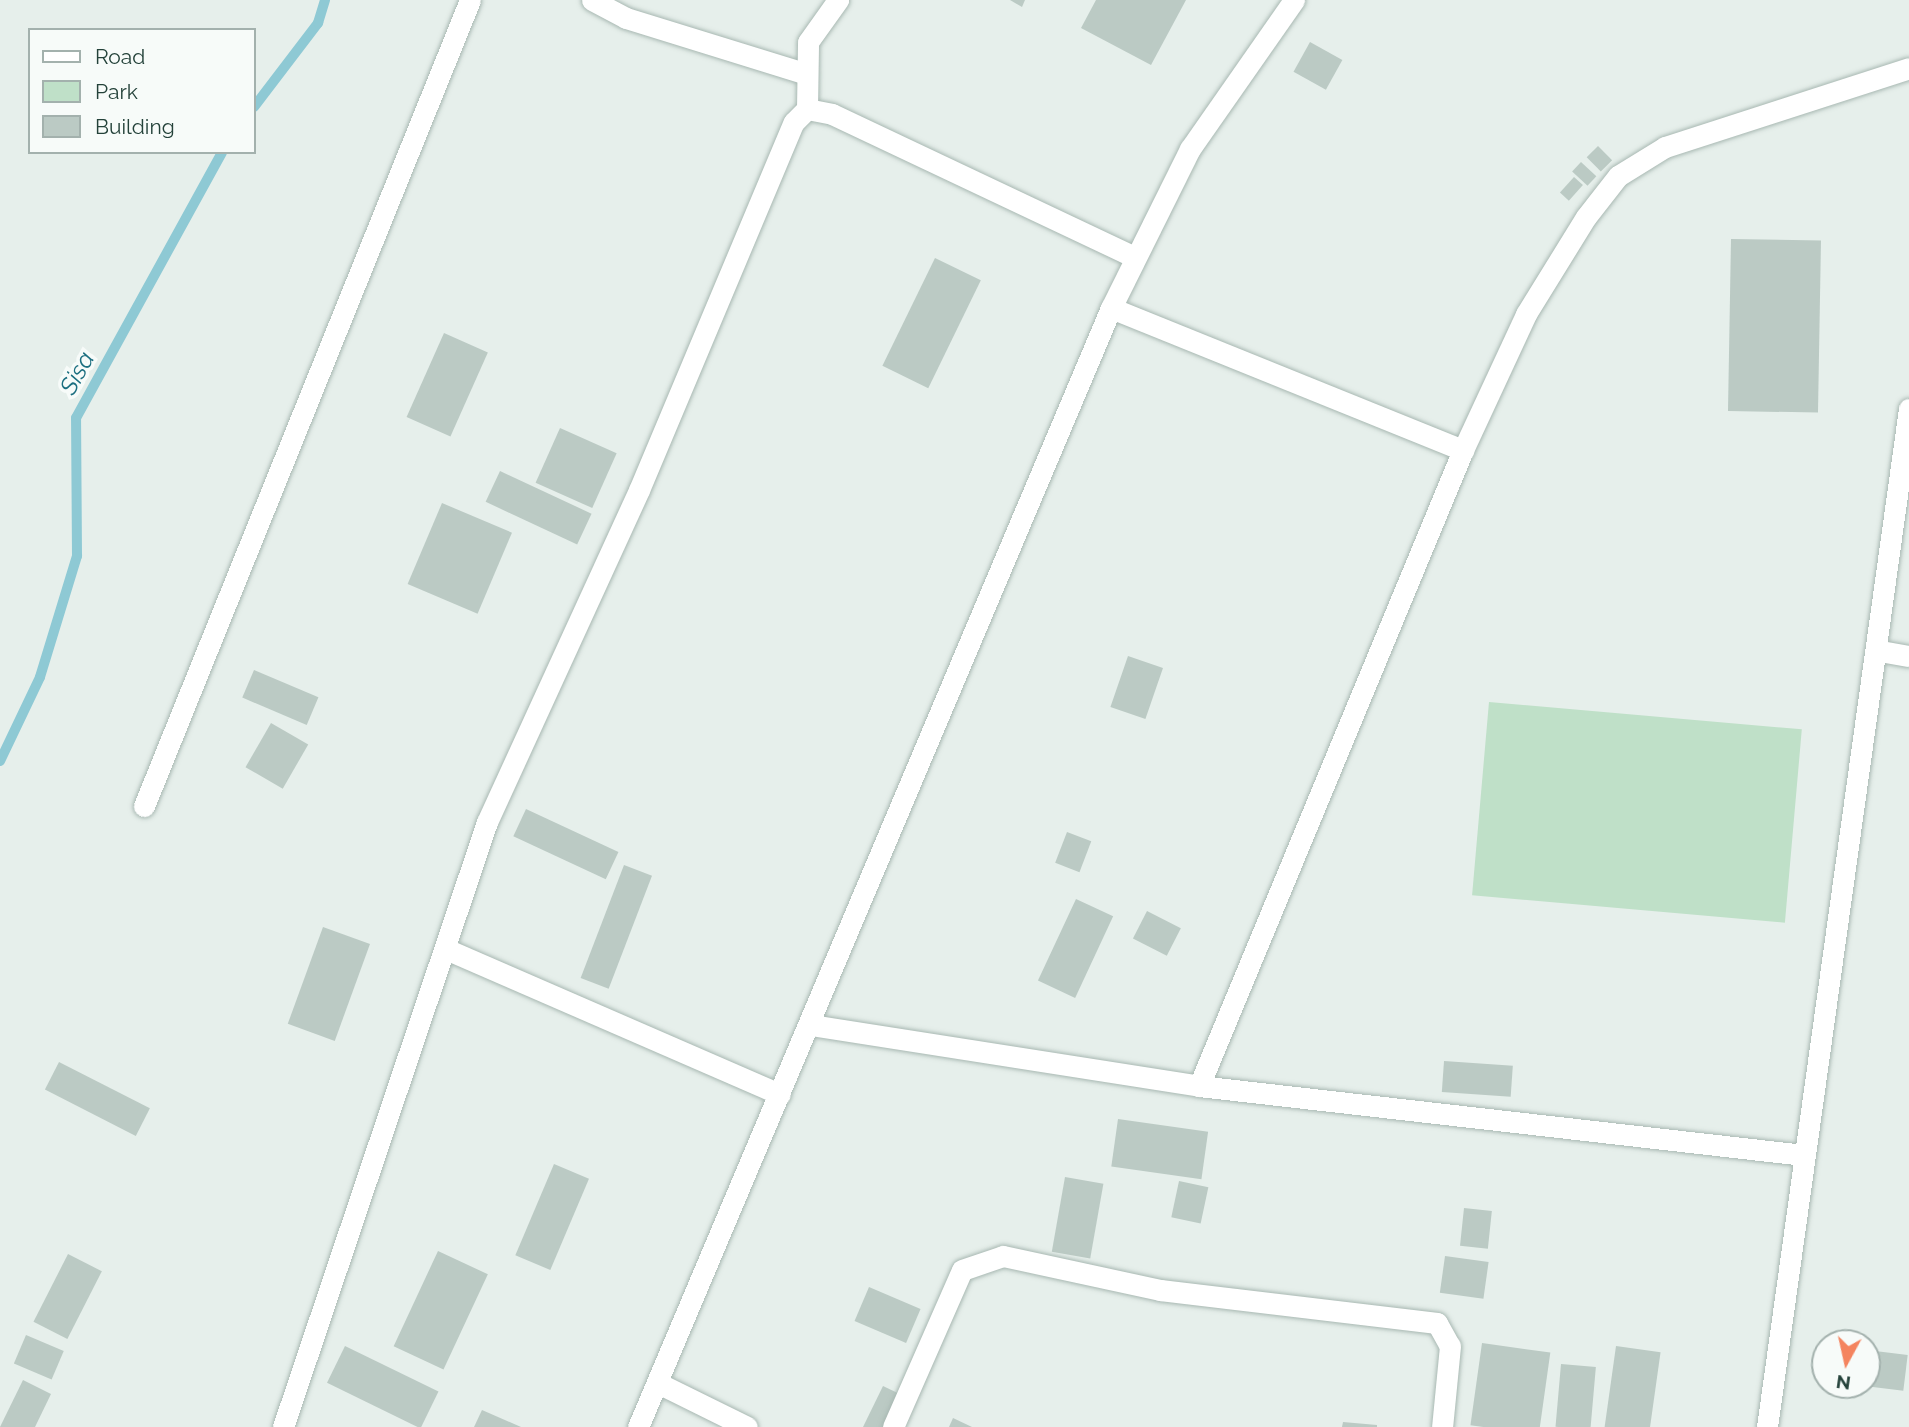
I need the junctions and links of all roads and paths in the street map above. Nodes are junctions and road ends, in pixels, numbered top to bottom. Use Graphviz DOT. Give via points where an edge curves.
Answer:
graph roads {
  1 [pos="470,0"];
  2 [pos="592,0"];
  3 [pos="838,0"];
  4 [pos="1294,0"];
  5 [pos="1909,68"];
  6 [pos="807,74"];
  7 [pos="807,109"];
  8 [pos="1134,257"];
  9 [pos="1111,308"];
  10 [pos="1909,408"];
  11 [pos="1463,450"];
  12 [pos="1880,651"];
  13 [pos="1909,656"];
  14 [pos="144,806"];
  15 [pos="446,949"];
  16 [pos="811,1025"];
  17 [pos="1199,1086"];
  18 [pos="780,1094"];
  19 [pos="1804,1155"];
  20 [pos="658,1383"];
  21 [pos="283,1427"];
  22 [pos="638,1427"];
  23 [pos="747,1427"];
  24 [pos="893,1427"];
  25 [pos="1442,1427"];
  26 [pos="1767,1427"];
  1 -- 14 [label="street"];
  2 -- 6 [label="street" via="626,18"];
  3 -- 6 [label="street" via="808,42"];
  4 -- 8 [label="street" via="1190,149"];
  5 -- 11 [label="street" via="1665,147 1618,176 1526,314"];
  6 -- 7 [label="street"];
  7 -- 8 [label="street" via="832,114"];
  7 -- 15 [label="street" via="794,122 639,490 487,822"];
  8 -- 9 [label="street"];
  9 -- 11 [label="street"];
  9 -- 16 [label="street"];
  10 -- 12 [label="street"];
  11 -- 17 [label="street"];
  12 -- 13 [label="street"];
  12 -- 19 [label="street"];
  15 -- 18 [label="street"];
  15 -- 21 [label="street"];
  16 -- 17 [label="street"];
  16 -- 18 [label="street"];
  17 -- 19 [label="street"];
  18 -- 20 [label="street"];
  19 -- 26 [label="street"];
  20 -- 22 [label="street"];
  20 -- 23 [label="street"];
  24 -- 25 [label="street" via="962,1270 1003,1256 1160,1290 1437,1323 1450,1346"];
}
